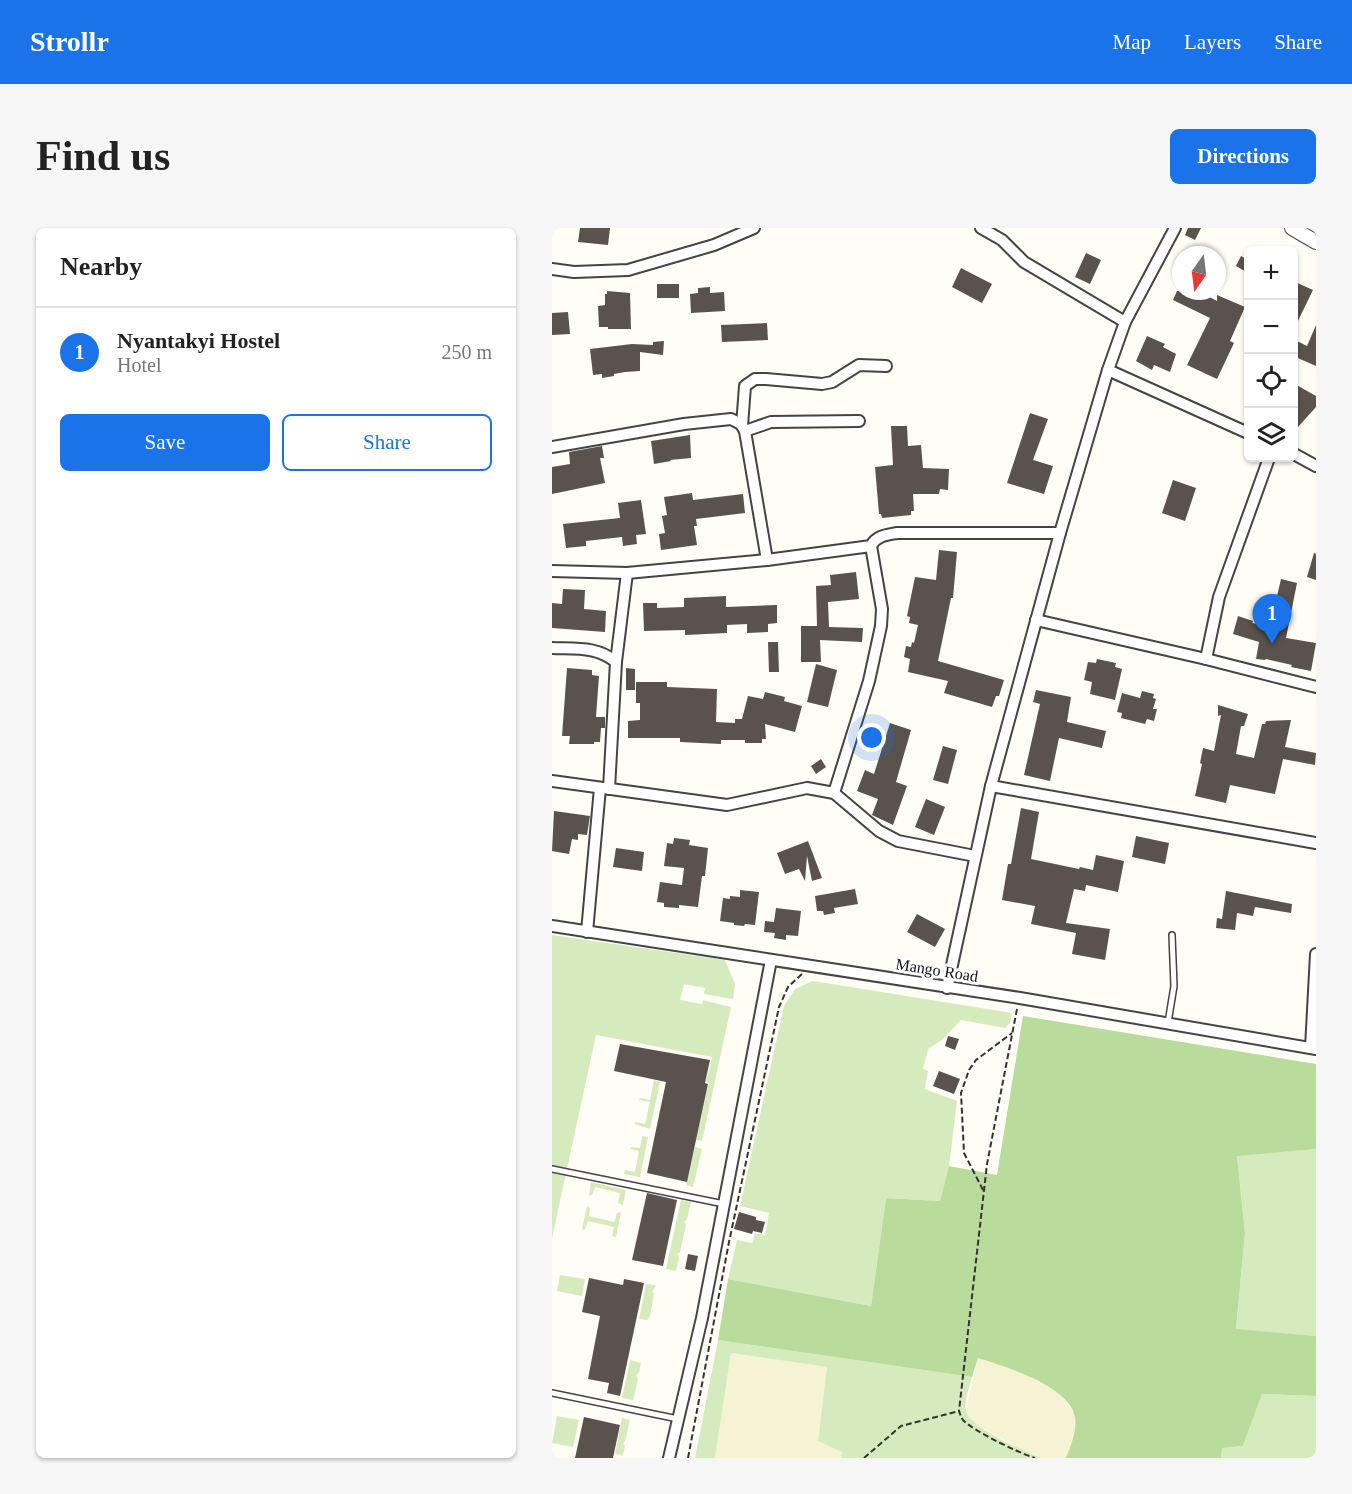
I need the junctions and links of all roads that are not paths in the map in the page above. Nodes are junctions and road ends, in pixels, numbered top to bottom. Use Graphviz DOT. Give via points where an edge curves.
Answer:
graph roads {
  1 [pos="754,228"];
  2 [pos="981,228"];
  3 [pos="1175,228"];
  4 [pos="1292,228"];
  5 [pos="1316,242"];
  6 [pos="552,269"];
  7 [pos="1125,322"];
  8 [pos="886,366"];
  9 [pos="1108,370"];
  10 [pos="859,422"];
  11 [pos="743,428"];
  12 [pos="1244,431"];
  13 [pos="552,447"];
  14 [pos="1298,457"];
  15 [pos="1268,462"];
  16 [pos="1316,466"];
  17 [pos="1060,533"];
  18 [pos="871,546"];
  19 [pos="767,560"];
  20 [pos="552,571"];
  21 [pos="627,573"];
  22 [pos="1036,620"];
  23 [pos="552,648"];
  24 [pos="1206,659"];
  25 [pos="616,662"];
  26 [pos="1316,687"];
  27 [pos="552,781"];
  28 [pos="992,786"];
  29 [pos="605,788"];
  30 [pos="834,793"];
  31 [pos="1316,843"];
  32 [pos="975,856"];
  33 [pos="552,926"];
  34 [pos="587,932"];
  35 [pos="1172,935"];
  36 [pos="1316,954"];
  37 [pos="771,960"];
  38 [pos="947,988"];
  39 [pos="1168,1023"];
  40 [pos="1314,1048"];
  41 [pos="552,1169"];
  42 [pos="724,1204"];
  43 [pos="552,1393"];
  44 [pos="678,1419"];
  45 [pos="669,1458"];
  1 -- 6 [label="street" via="714,245 628,270"];
  2 -- 7 [label="street" via="1002,240 1024,262"];
  3 -- 7 [label="street"];
  4 -- 5 [label="street"];
  7 -- 9 [label="street"];
  8 -- 11 [label="street" via="859,365 822,384 755,379 745,386"];
  9 -- 12 [label="street"];
  9 -- 17 [label="street"];
  10 -- 11 [label="street" via="771,422"];
  11 -- 13 [label="street" via="731,419"];
  11 -- 19 [label="street"];
  14 -- 16 [label="street"];
  15 -- 24 [label="street" via="1220,597"];
  17 -- 18 [label="street" via="897,533 882,536"];
  17 -- 22 [label="street"];
  18 -- 19 [label="street"];
  18 -- 30 [label="street" via="882,609 881,626 869,681"];
  19 -- 21 [label="street"];
  20 -- 21 [label="street"];
  21 -- 25 [label="street"];
  22 -- 24 [label="street"];
  22 -- 28 [label="street"];
  23 -- 25 [label="street" via="598,651"];
  24 -- 26 [label="street"];
  25 -- 29 [label="street"];
  27 -- 29 [label="street"];
  28 -- 31 [label="street"];
  28 -- 32 [label="street"];
  29 -- 30 [label="street" via="727,805 807,788"];
  29 -- 34 [label="street"];
  30 -- 32 [label="street" via="879,831 898,841"];
  32 -- 38 [label="street"];
  33 -- 34 [label="street, Mango Road"];
  34 -- 37 [label="street, Mango Road"];
  35 -- 39 [label="lane" via="1173,986"];
  36 -- 40 [label="street"];
  37 -- 38 [label="street, Mango Road"];
  37 -- 42 [label="street"];
  38 -- 39 [label="street, Mango Road"];
  39 -- 40 [label="street, Mango Road"];
  41 -- 42 [label="lane"];
  42 -- 44 [label="street"];
  43 -- 44 [label="lane"];
  44 -- 45 [label="street"];
}
